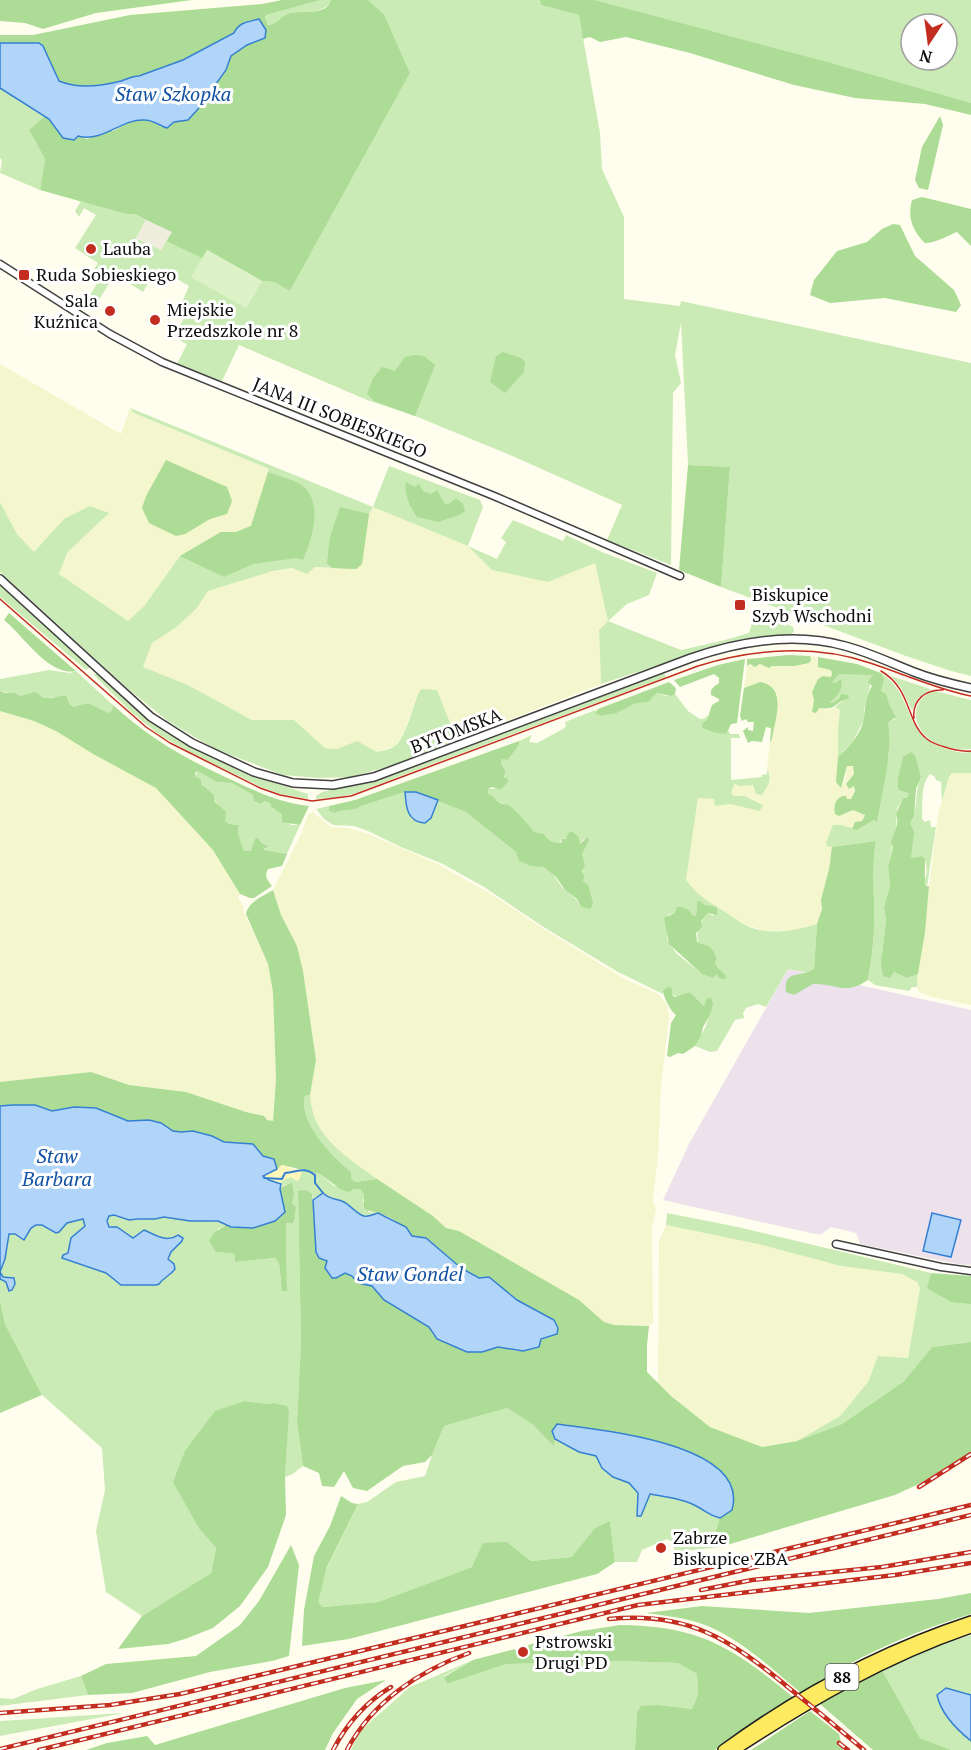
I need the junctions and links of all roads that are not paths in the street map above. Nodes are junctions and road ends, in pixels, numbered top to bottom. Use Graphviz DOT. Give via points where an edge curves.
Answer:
graph roads {
  1 [pos="0,264"];
  2 [pos="680,576"];
  3 [pos="0,579"];
  4 [pos="971,688"];
  5 [pos="836,1244"];
  6 [pos="971,1271"];
  7 [pos="971,1621"];
  8 [pos="971,1628"];
  9 [pos="723,1750"];
  10 [pos="735,1750"];
  1 -- 2 [label="street, JANA III SOBIESKIEGO" via="162,362"];
  3 -- 4 [label="street, BYTOMSKA" via="169,730 254,772 302,784 333,785 374,777 691,658 745,643 786,639 832,643"];
  5 -- 6 [label="street"];
  7 -- 9 [label="main road, 88" via="869,1662"];
  8 -- 10 [label="main road, 88" via="872,1669"];
}
